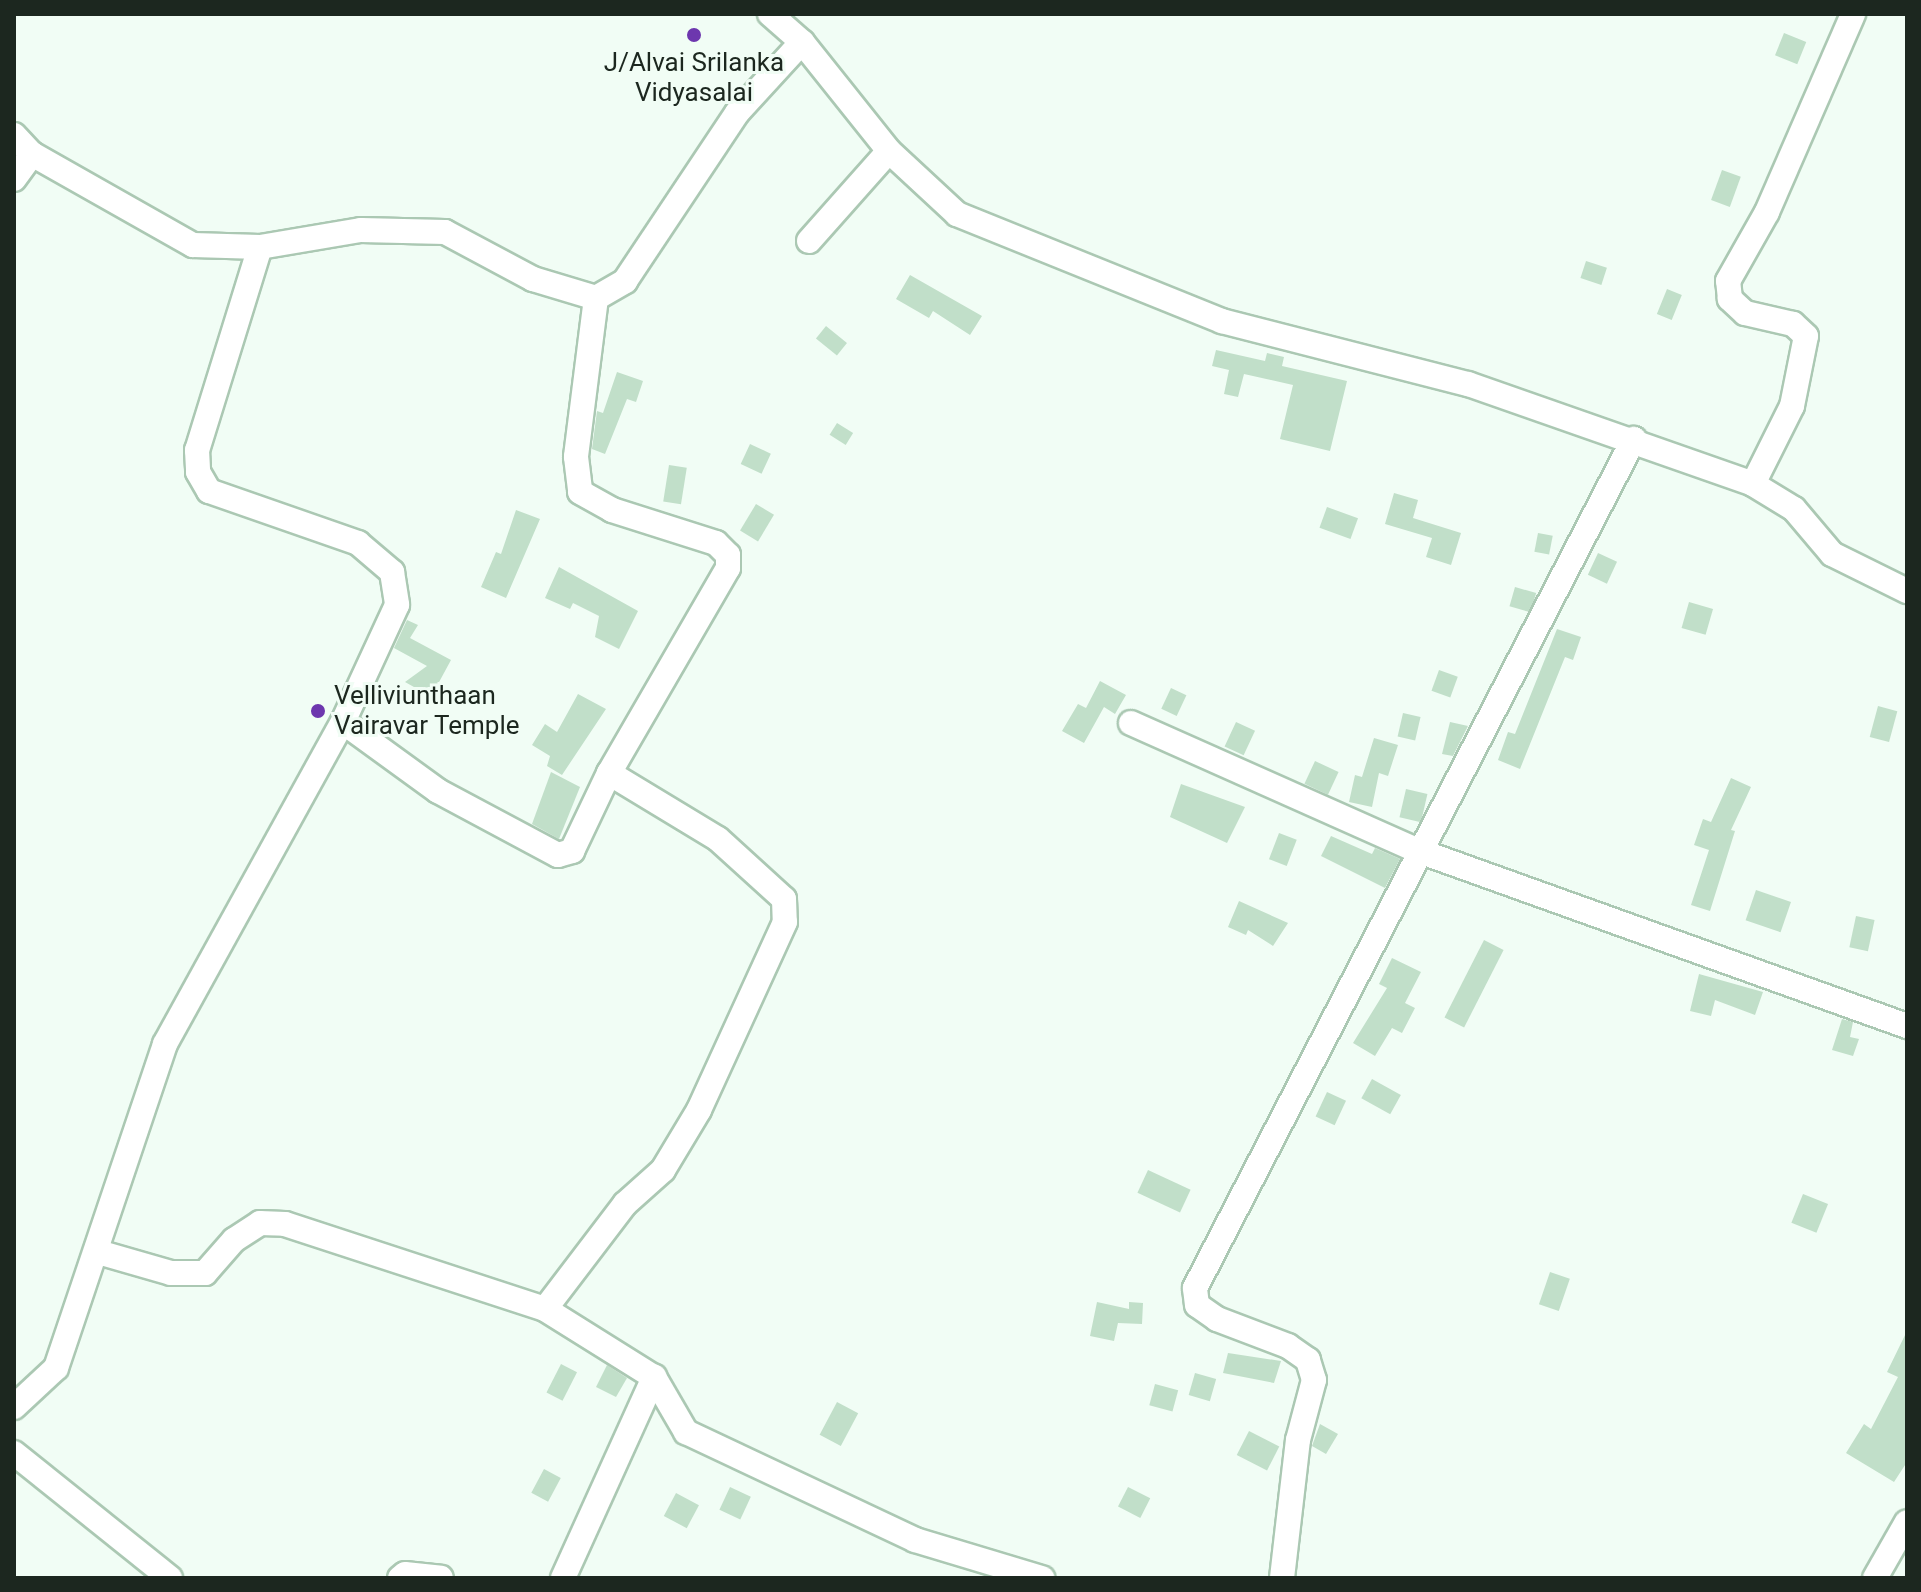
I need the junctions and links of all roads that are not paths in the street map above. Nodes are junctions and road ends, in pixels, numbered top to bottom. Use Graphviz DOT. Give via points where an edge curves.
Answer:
graph roads {
  1 [pos="769,14"];
  2 [pos="1853,14"];
  3 [pos="802,42"];
  4 [pos="14,135"];
  5 [pos="889,151"];
  6 [pos="32,154"];
  7 [pos="14,179"];
  8 [pos="809,241"];
  9 [pos="260,247"];
  10 [pos="596,298"];
  11 [pos="1634,439"];
  12 [pos="1753,484"];
  13 [pos="1907,591"];
  14 [pos="343,722"];
  15 [pos="1131,723"];
  16 [pos="609,773"];
  17 [pos="1419,851"];
  18 [pos="1907,1026"];
  19 [pos="98,1252"];
  20 [pos="545,1309"];
  21 [pos="654,1377"];
  22 [pos="14,1407"];
  23 [pos="14,1453"];
  24 [pos="1907,1522"];
  25 [pos="170,1578"];
  26 [pos="400,1578"];
  27 [pos="441,1578"];
  28 [pos="563,1578"];
  29 [pos="1042,1578"];
  30 [pos="1282,1578"];
  31 [pos="1875,1578"];
  1 -- 3 [label="street"];
  2 -- 12 [label="street" via="1767,212 1728,281 1730,299 1745,313 1793,324 1806,336 1792,406"];
  3 -- 5 [label="street"];
  3 -- 10 [label="street" via="737,113 625,281"];
  4 -- 6 [label="street"];
  5 -- 8 [label="street"];
  5 -- 11 [label="street" via="957,214 1222,321 1468,384"];
  6 -- 7 [label="street"];
  6 -- 9 [label="street" via="193,245"];
  9 -- 10 [label="street" via="361,230 445,232 533,279"];
  9 -- 14 [label="street" via="197,450 198,472 209,491 358,543 392,572 397,605"];
  10 -- 16 [label="street" via="576,457 580,492 612,510 716,543 728,555 728,568"];
  11 -- 12 [label="street"];
  11 -- 17 [label="street"];
  12 -- 13 [label="street" via="1794,509 1832,554"];
  14 -- 16 [label="street" via="438,791 558,855 572,851"];
  14 -- 19 [label="street" via="165,1044"];
  15 -- 17 [label="street"];
  16 -- 20 [label="street" via="718,839 784,899 785,922 699,1110 663,1170 625,1204"];
  17 -- 18 [label="street"];
  17 -- 30 [label="street" via="1195,1288 1197,1305 1217,1319 1288,1346 1308,1360 1314,1380 1298,1440"];
  19 -- 20 [label="street" via="171,1273 205,1273 234,1240 260,1223 285,1224"];
  19 -- 22 [label="street" via="56,1368"];
  20 -- 21 [label="street"];
  21 -- 28 [label="street"];
  21 -- 29 [label="street" via="686,1432 915,1540"];
  23 -- 25 [label="street"];
  24 -- 31 [label="street"];
  26 -- 27 [label="street"];
}
